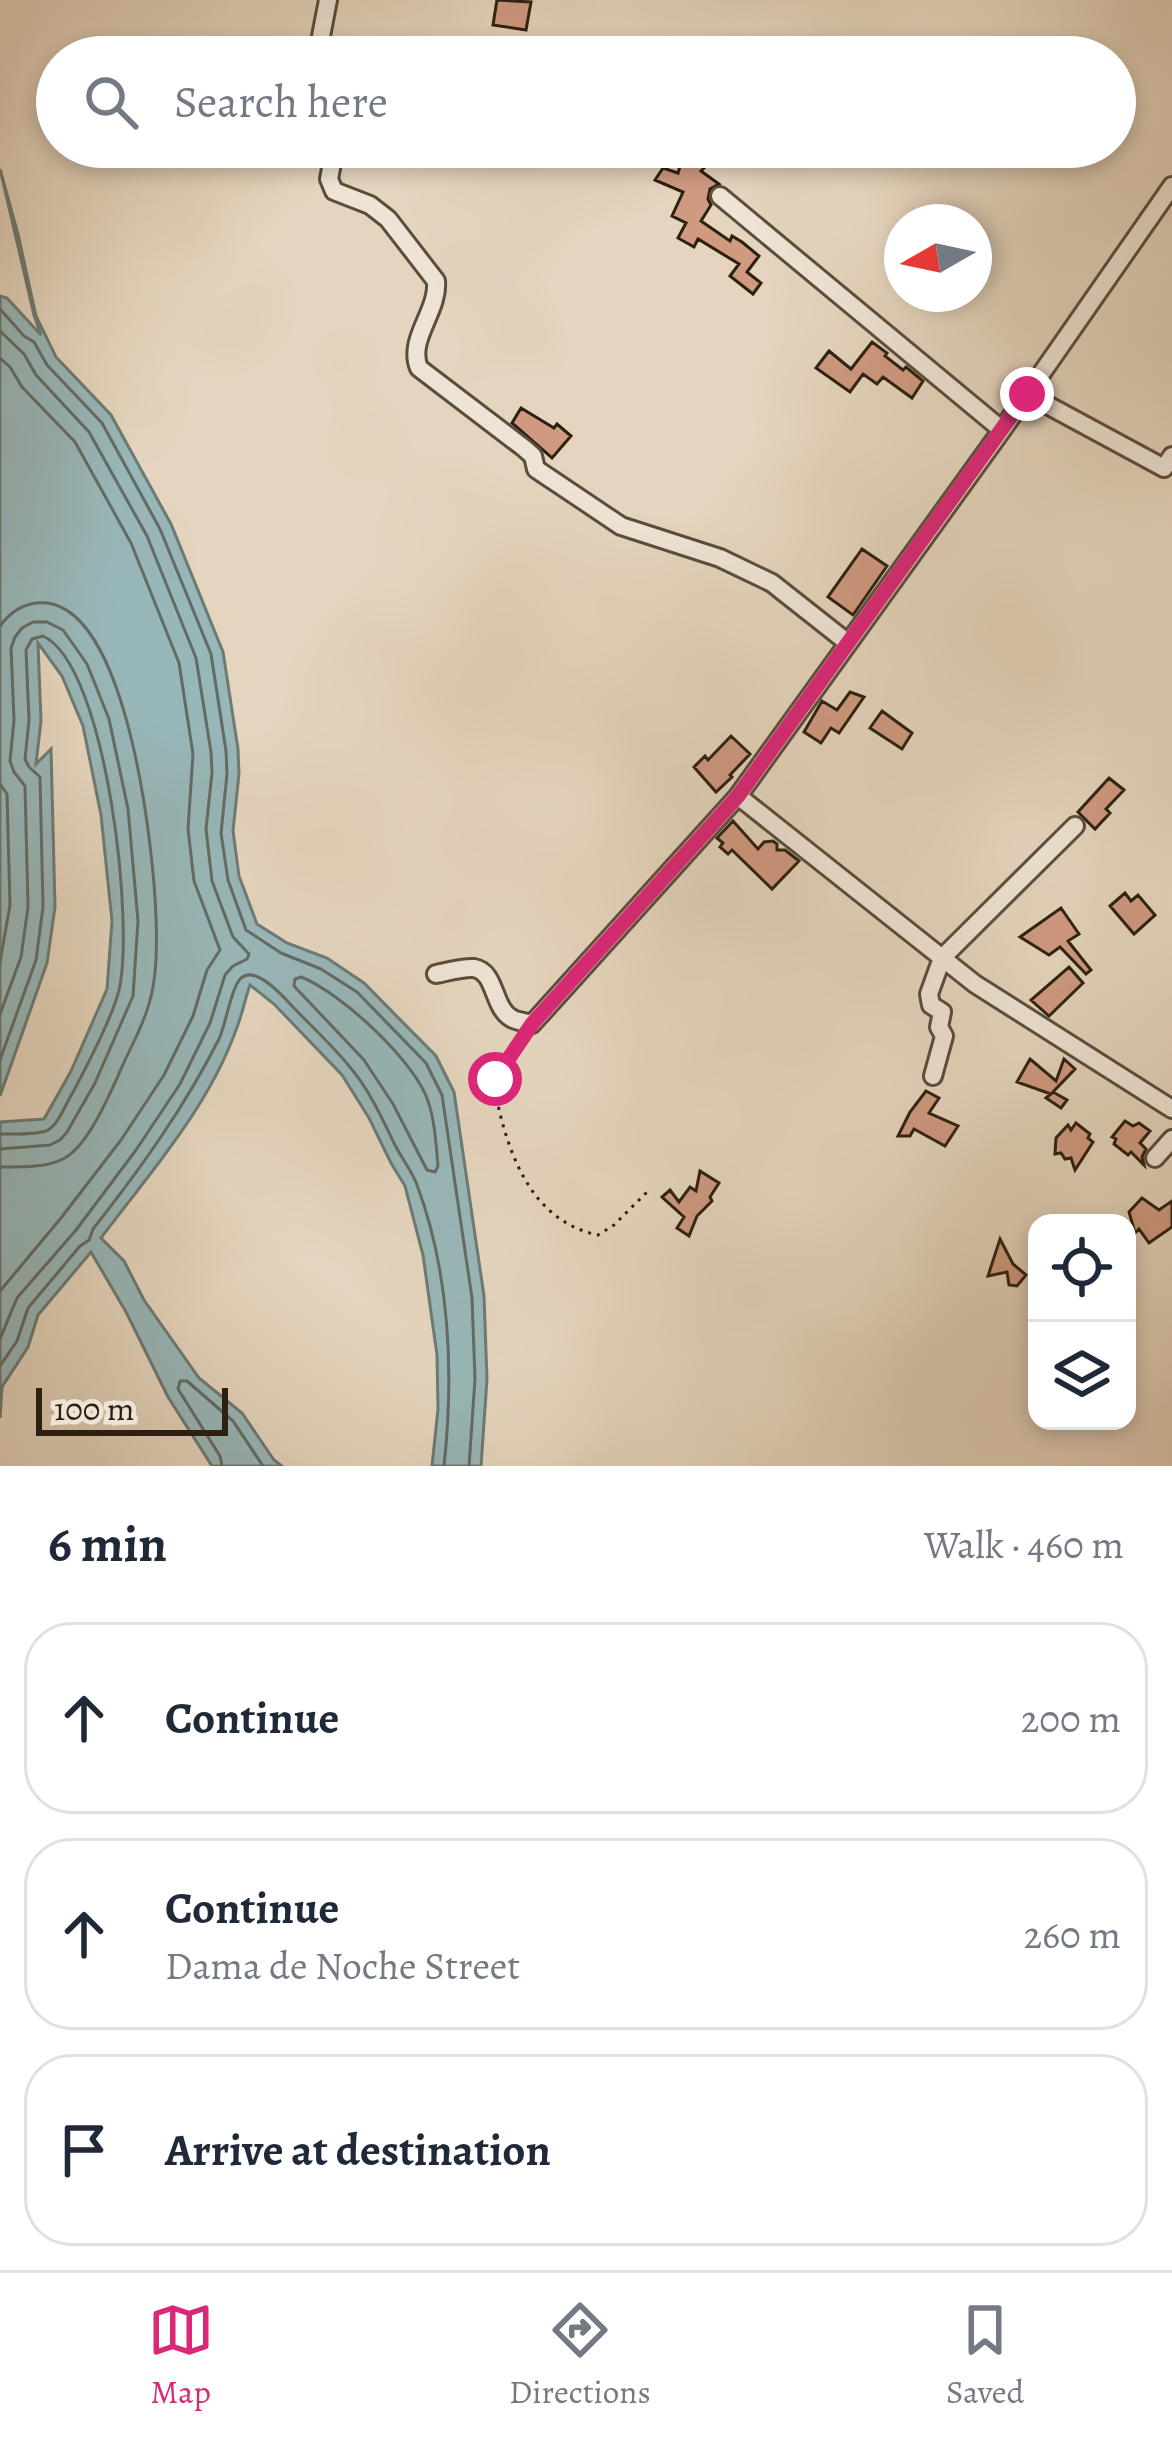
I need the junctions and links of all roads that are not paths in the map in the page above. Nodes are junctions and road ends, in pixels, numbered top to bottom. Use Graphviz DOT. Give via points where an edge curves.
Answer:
graph roads {
  1 [pos="328,0"];
  2 [pos="320,36"];
  3 [pos="332,168"];
  4 [pos="1172,186"];
  5 [pos="720,196"];
  6 [pos="1027,394"];
  7 [pos="1002,430"];
  8 [pos="1170,467"];
  9 [pos="848,643"];
  10 [pos="738,796"];
  11 [pos="1075,826"];
  12 [pos="942,958"];
  13 [pos="436,974"];
  14 [pos="932,1076"];
  15 [pos="1172,1109"];
  16 [pos="1172,1139"];
  17 [pos="1154,1158"];
  1 -- 2 [label="street"];
  3 -- 9 [label="street" via="334,191 388,219 437,285 415,355 419,368 524,448 536,469 612,521 772,584"];
  4 -- 6 [label="street"];
  5 -- 7 [label="street"];
  6 -- 7 [label="street"];
  6 -- 8 [label="street"];
  7 -- 9 [label="street"];
  9 -- 10 [label="street"];
  10 -- 12 [label="street"];
  10 -- 13 [label="street" via="532,1024 502,1011 481,971"];
  11 -- 12 [label="street"];
  12 -- 14 [label="street" via="929,994 943,1013 944,1038"];
  12 -- 15 [label="street"];
  16 -- 17 [label="street"];
}
